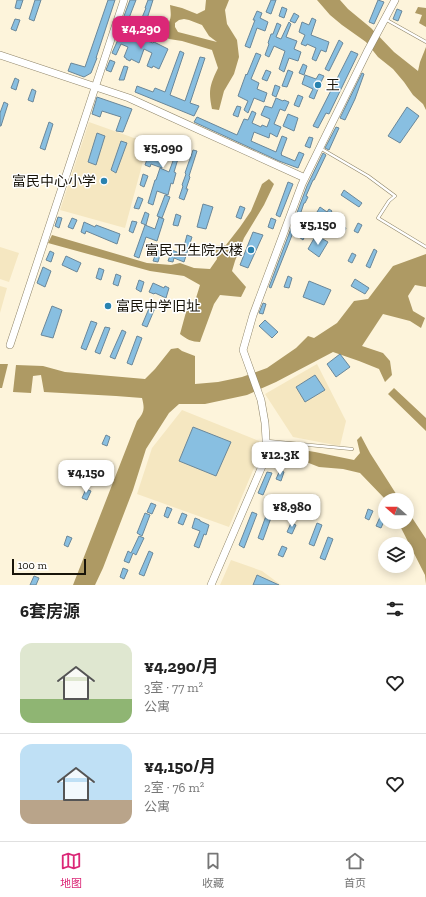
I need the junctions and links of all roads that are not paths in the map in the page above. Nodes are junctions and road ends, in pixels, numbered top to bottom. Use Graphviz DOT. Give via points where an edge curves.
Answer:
graph roads {
  1 [pos="124,0"];
  2 [pos="395,0"];
  3 [pos="385,19"];
  4 [pos="426,42"];
  5 [pos="0,55"];
  6 [pos="95,87"];
  7 [pos="320,148"];
  8 [pos="305,178"];
  9 [pos="426,247"];
  10 [pos="10,345"];
  11 [pos="266,441"];
  12 [pos="352,449"];
  13 [pos="211,585"];
  1 -- 6 [label="street"];
  2 -- 3 [label="street"];
  3 -- 4 [label="lane"];
  3 -- 7 [label="street"];
  5 -- 6 [label="street"];
  6 -- 8 [label="street" via="129,98"];
  6 -- 10 [label="street"];
  7 -- 8 [label="street"];
  7 -- 9 [label="lane" via="368,176 395,196 378,218"];
  8 -- 11 [label="street" via="252,315 243,350 260,400"];
  11 -- 12 [label="lane"];
  11 -- 13 [label="street" via="263,464"];
}
